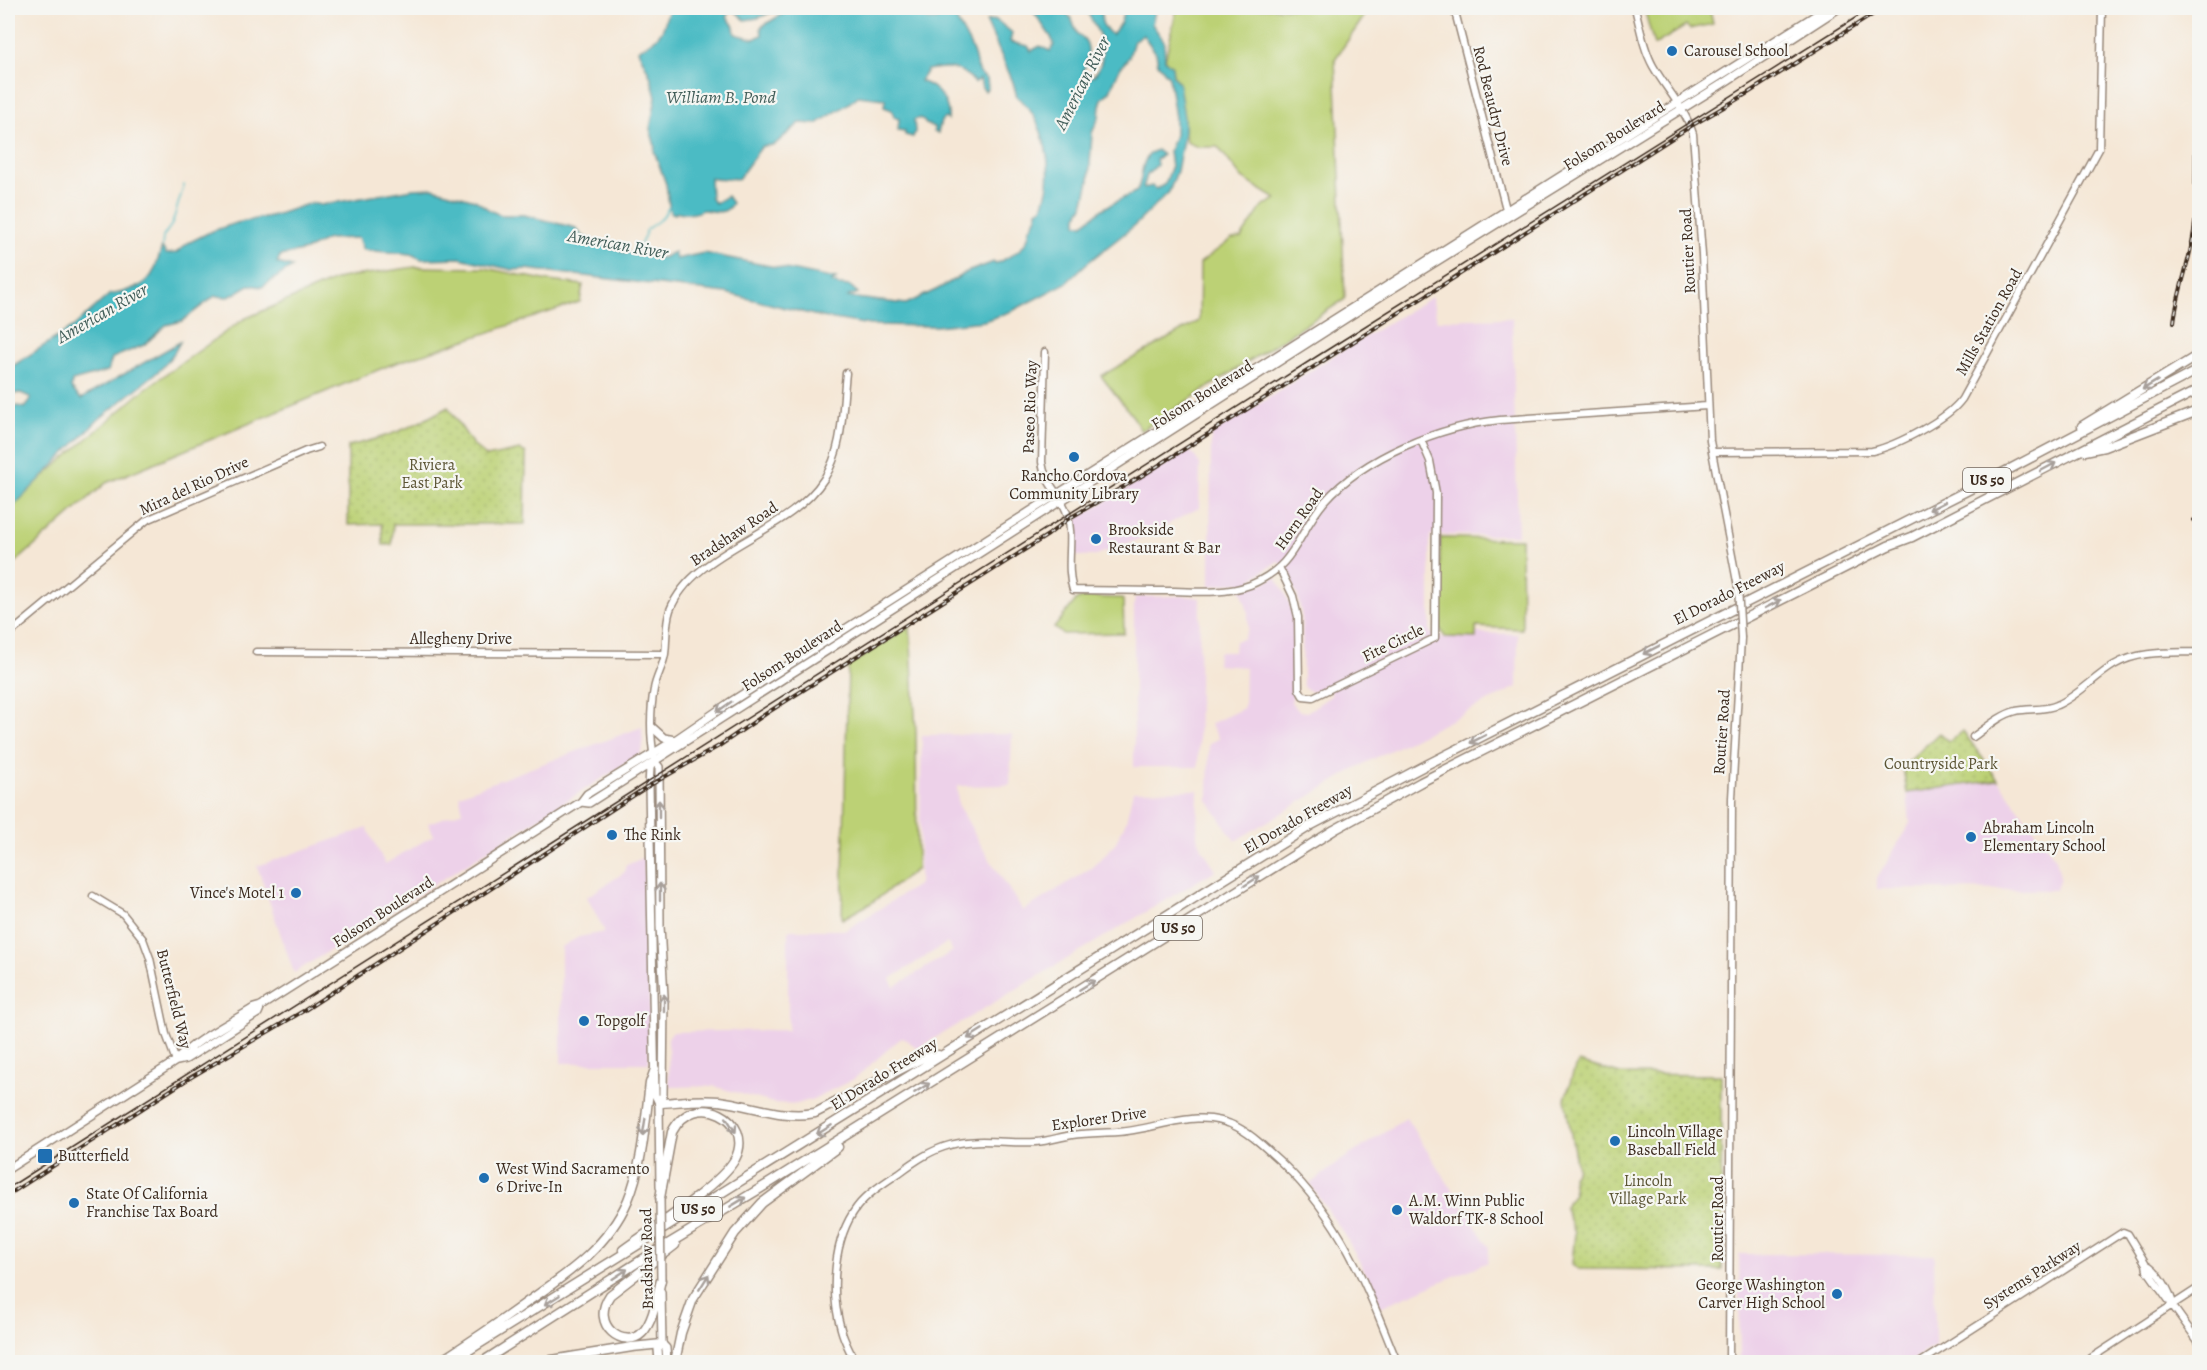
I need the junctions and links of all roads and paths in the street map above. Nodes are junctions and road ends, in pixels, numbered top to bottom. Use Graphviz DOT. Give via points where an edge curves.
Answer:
graph roads {
  1 [pos="1455,8"];
  2 [pos="1635,8"];
  3 [pos="1827,8"];
  4 [pos="1839,8"];
  5 [pos="2102,8"];
  6 [pos="1761,49"];
  7 [pos="1742,72"];
  8 [pos="1680,106"];
  9 [pos="1609,145"];
  10 [pos="1589,167"];
  11 [pos="1507,214"];
  12 [pos="1045,352"];
  13 [pos="2199,354"];
  14 [pos="2198,370"];
  15 [pos="846,373"];
  16 [pos="2199,389"];
  17 [pos="1197,406"];
  18 [pos="1707,406"];
  19 [pos="2199,410"];
  20 [pos="1172,430"];
  21 [pos="1421,440"];
  22 [pos="1134,446"];
  23 [pos="319,447"];
  24 [pos="1712,452"];
  25 [pos="2076,452"];
  26 [pos="1112,468"];
  27 [pos="2006,471"];
  28 [pos="1059,498"];
  29 [pos="982,542"];
  30 [pos="1279,567"];
  31 [pos="955,568"];
  32 [pos="8,635"];
  33 [pos="256,652"];
  34 [pos="2199,652"];
  35 [pos="665,654"];
  36 [pos="653,728"];
  37 [pos="1973,737"];
  38 [pos="675,740"];
  39 [pos="653,752"];
  40 [pos="654,761"];
  41 [pos="632,776"];
  42 [pos="649,786"];
  43 [pos="581,802"];
  44 [pos="93,896"];
  45 [pos="653,992"];
  46 [pos="664,1027"];
  47 [pos="944,1054"];
  48 [pos="176,1061"];
  49 [pos="655,1070"];
  50 [pos="659,1102"];
  51 [pos="889,1109"];
  52 [pos="8,1169"];
  53 [pos="660,1198"];
  54 [pos="704,1223"];
  55 [pos="661,1280"];
  56 [pos="2199,1287"];
  57 [pos="569,1289"];
  58 [pos="2173,1305"];
  59 [pos="662,1344"];
  60 [pos="2199,1344"];
  61 [pos="439,1362"];
  62 [pos="450,1362"];
  63 [pos="482,1362"];
  64 [pos="540,1362"];
  65 [pos="659,1362"];
  66 [pos="667,1362"];
  67 [pos="675,1362"];
  68 [pos="855,1362"];
  69 [pos="1397,1362"];
  70 [pos="1730,1362"];
  71 [pos="1921,1362"];
  72 [pos="2085,1362"];
  1 -- 11 [label="street, Rod Beaudry Drive"];
  2 -- 8 [label="street, Routier Road" via="1652,63"];
  3 -- 6 [label="main road, Folsom Boulevard"];
  4 -- 7 [label="main road, Folsom Boulevard"];
  5 -- 24 [label="street, Mills Station Road" via="2099,149 1955,408 1923,428 1872,451"];
  6 -- 7 [label="main road" via="1760,55"];
  6 -- 8 [label="main road, Folsom Boulevard"];
  7 -- 8 [label="main road, Folsom Boulevard"];
  8 -- 9 [label="main road, Folsom Boulevard"];
  8 -- 10 [label="main road, Folsom Boulevard"];
  8 -- 18 [label="street, Routier Road" via="1694,137"];
  9 -- 10 [label="main road"];
  9 -- 11 [label="main road, Folsom Boulevard"];
  10 -- 11 [label="main road, Folsom Boulevard"];
  11 -- 17 [label="main road, Folsom Boulevard"];
  11 -- 20 [label="main road, Folsom Boulevard"];
  12 -- 28 [label="street, Paseo Rio Way" via="1042,462 1044,474"];
  13 -- 27 [label="highway, one-way"];
  14 -- 27 [label="highway, El Dorado Freeway / US 50"];
  15 -- 35 [label="street, Bradshaw Road" via="839,441 824,478 796,508 689,581 668,615"];
  16 -- 25 [label="highway, El Dorado Freeway / US 50"];
  17 -- 20 [label="main road"];
  17 -- 22 [label="main road, Folsom Boulevard"];
  18 -- 21 [label="street, Horn Road" via="1482,422"];
  18 -- 24 [label="street, Routier Road"];
  19 -- 25 [label="highway" via="2104,447"];
  20 -- 26 [label="main road, Folsom Boulevard"];
  21 -- 30 [label="street, Horn Road" via="1384,457 1333,493 1318,510 1293,553"];
  21 -- 30 [label="street, Fite Circle" via="1436,493 1435,638 1313,697 1303,696 1299,689 1296,606"];
  22 -- 26 [label="main road"];
  22 -- 28 [label="main road, Folsom Boulevard"];
  23 -- 32 [label="street, Mira del Rio Drive" via="147,520"];
  24 -- 70 [label="street, Routier Road, bridge" via="1738,587 1741,639 1732,798"];
  51 -- 25 [label="highway, El Dorado Freeway / US 50, one-way" via="1392,798"];
  26 -- 28 [label="main road, Folsom Boulevard"];
  27 -- 47 [label="highway, El Dorado Freeway / US 50, one-way" via="1310,826"];
  28 -- 29 [label="main road, Folsom Boulevard"];
  28 -- 30 [label="street, Horn Road" via="1070,528 1073,590 1223,591 1249,585"];
  28 -- 31 [label="main road, Folsom Boulevard"];
  29 -- 31 [label="main road"];
  29 -- 38 [label="main road, Folsom Boulevard, one-way"];
  31 -- 40 [label="main road, Folsom Boulevard"];
  33 -- 35 [label="street, Allegheny Drive"];
  34 -- 37 [label="street" via="2145,654 2126,659 2060,704 2012,712"];
  35 -- 36 [label="street, Bradshaw Road" via="654,690"];
  36 -- 38 [label="main road" via="664,738"];
  36 -- 39 [label="street, Bradshaw Road"];
  38 -- 39 [label="main road, Folsom Boulevard"];
  39 -- 40 [label="street, Bradshaw Road"];
  39 -- 43 [label="main road, Folsom Boulevard" via="587,794"];
  40 -- 41 [label="main road, Folsom Boulevard"];
  40 -- 42 [label="main road, Bradshaw Road"];
  46 -- 40 [label="main road, Bradshaw Road, one-way" via="659,767"];
  41 -- 42 [label="main road" via="643,777"];
  41 -- 43 [label="main road, Folsom Boulevard" via="588,803"];
  42 -- 45 [label="main road, Bradshaw Road"];
  43 -- 48 [label="main road, Folsom Boulevard"];
  44 -- 48 [label="street, Butterfield Way" via="123,915 143,939"];
  45 -- 46 [label="main road" via="657,1016"];
  45 -- 49 [label="main road, Bradshaw Road"];
  46 -- 50 [label="main road, Bradshaw Road" via="663,1095"];
  47 -- 50 [label="highway" via="925,1057 815,1113 800,1116 718,1101"];
  47 -- 57 [label="highway, El Dorado Freeway / US 50, one-way"];
  48 -- 52 [label="main road, Folsom Boulevard"];
  49 -- 50 [label="main road, Bradshaw Road" via="655,1095"];
  49 -- 61 [label="highway, one-way" via="636,1175 618,1220 604,1240 550,1286"];
  50 -- 53 [label="main road, Bradshaw Road"];
  54 -- 51 [label="highway, El Dorado Freeway / US 50, one-way"];
  67 -- 51 [label="highway, one-way" via="693,1299 735,1233 762,1203"];
  53 -- 55 [label="main road, Bradshaw Road, bridge"];
  53 -- 57 [label="highway, one-way" via="677,1122 686,1114 707,1109 727,1118 738,1136 735,1158 729,1167"];
  54 -- 55 [label="highway" via="610,1295 603,1313 610,1331 628,1338 643,1332"];
  63 -- 54 [label="highway, El Dorado Freeway / US 50, one-way"];
  55 -- 59 [label="main road, Bradshaw Road"];
  56 -- 58 [label="street"];
  57 -- 62 [label="highway, El Dorado Freeway / US 50, one-way"];
  58 -- 60 [label="street, Systems Parkway"];
  58 -- 71 [label="street, Systems Parkway" via="2157,1286 2128,1234 2120,1232"];
  58 -- 72 [label="street"];
  59 -- 64 [label="highway"];
  59 -- 65 [label="main road, Bradshaw Road" via="658,1349"];
  59 -- 66 [label="main road, Bradshaw Road"];
  68 -- 69 [label="street, Explorer Drive" via="838,1319 837,1256 851,1217 880,1185 923,1156 952,1144 1038,1142 1187,1119 1216,1120 1239,1128 1302,1183 1351,1253"];
}
